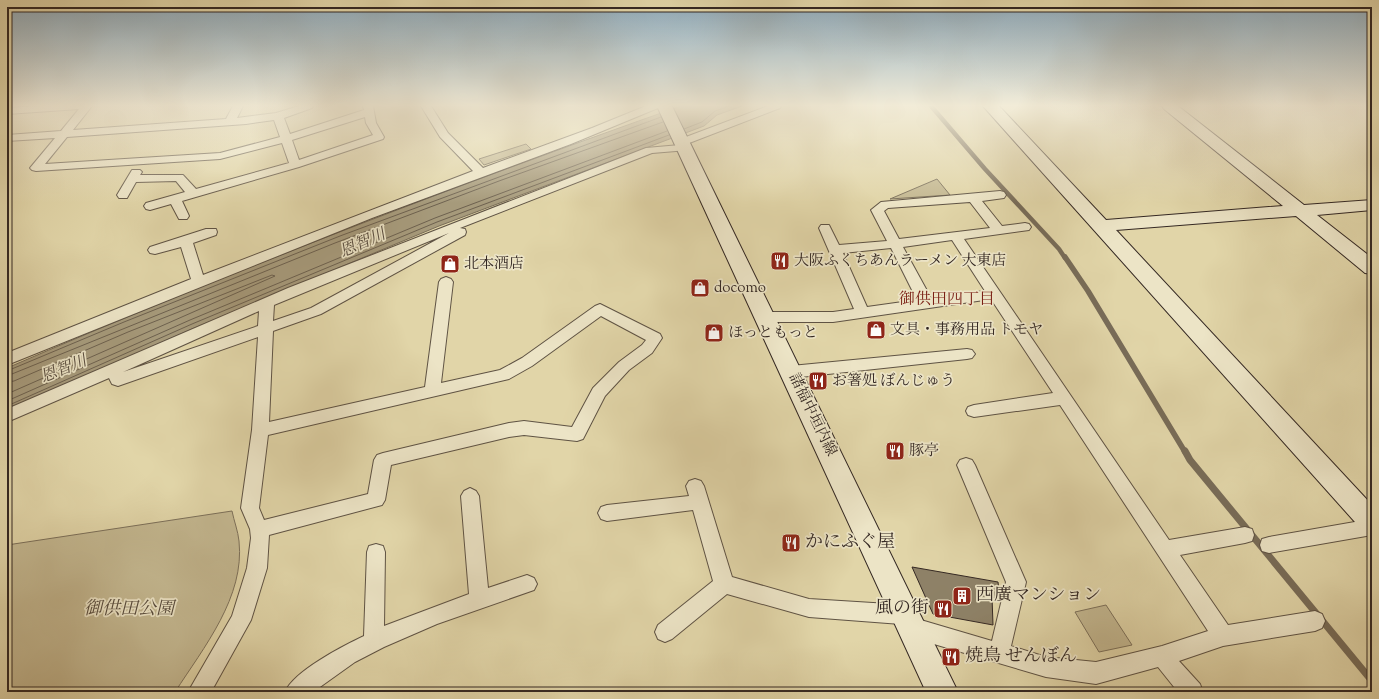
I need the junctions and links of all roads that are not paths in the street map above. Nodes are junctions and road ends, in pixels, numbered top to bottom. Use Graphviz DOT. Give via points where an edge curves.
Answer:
graph roads {
  1 [pos="61,139"];
  2 [pos="285,139"];
  3 [pos="374,139"];
  4 [pos="448,139"];
  5 [pos="574,139"];
  6 [pos="680,139"];
  7 [pos="693,139"];
  8 [pos="1021,139"];
  9 [pos="1210,139"];
  10 [pos="682,143"];
  11 [pos="142,160"];
  12 [pos="295,165"];
  13 [pos="481,172"];
  14 [pos="132,179"];
  15 [pos="193,194"];
  16 [pos="1000,195"];
  17 [pos="123,196"];
  18 [pos="973,198"];
  19 [pos="175,200"];
  20 [pos="1372,205"];
  21 [pos="150,206"];
  22 [pos="1302,211"];
  23 [pos="183,216"];
  24 [pos="479,216"];
  25 [pos="1100,226"];
  26 [pos="1025,227"];
  27 [pos="825,228"];
  28 [pos="999,230"];
  29 [pos="210,232"];
  30 [pos="956,236"];
  31 [pos="186,241"];
  32 [pos="895,244"];
  33 [pos="155,250"];
  34 [pos="834,250"];
  35 [pos="1372,268"];
  36 [pos="198,280"];
  37 [pos="446,282"];
  38 [pos="994,294"];
  39 [pos="267,303"];
  40 [pos="926,303"];
  41 [pos="862,312"];
  42 [pos="765,317"];
  43 [pos="265,330"];
  44 [pos="967,354"];
  45 [pos="7,359"];
  46 [pos="114,368"];
  47 [pos="791,372"];
  48 [pos="432,392"];
  49 [pos="1064,398"];
  50 [pos="974,411"];
  51 [pos="7,416"];
  52 [pos="260,430"];
  53 [pos="966,465"];
  54 [pos="470,496"];
  55 [pos="607,513"];
  56 [pos="1372,523"];
  57 [pos="1372,527"];
  58 [pos="258,529"];
  59 [pos="1246,535"];
  60 [pos="1269,545"];
  61 [pos="1165,549"];
  62 [pos="376,552"];
  63 [pos="527,584"];
  64 [pos="724,584"];
  65 [pos="479,600"];
  66 [pos="908,621"];
  67 [pos="1315,621"];
  68 [pos="665,632"];
  69 [pos="1223,636"];
  70 [pos="374,642"];
  71 [pos="999,653"];
  72 [pos="1162,656"];
  73 [pos="199,692"];
  74 [pos="296,692"];
  75 [pos="942,692"];
  76 [pos="1192,692"];
  1 -- 11 [label="street" via="36,168"];
  2 -- 11 [label="street" via="220,156"];
  2 -- 12 [label="street"];
  3 -- 12 [label="street"];
  4 -- 13 [label="street"];
  5 -- 13 [label="street"];
  6 -- 10 [label="street, 諸福中垣内線"];
  7 -- 10 [label="street"];
  8 -- 25 [label="street"];
  9 -- 22 [label="street"];
  10 -- 24 [label="street" via="650,150"];
  10 -- 42 [label="street, 諸福中垣内線"];
  11 -- 14 [label="street"];
  12 -- 15 [label="street"];
  13 -- 36 [label="street"];
  14 -- 15 [label="street" via="179,177"];
  14 -- 17 [label="street"];
  15 -- 19 [label="street"];
  16 -- 18 [label="street"];
  18 -- 28 [label="street"];
  18 -- 32 [label="street" via="885,204 877,210"];
  19 -- 21 [label="street"];
  19 -- 23 [label="street"];
  20 -- 22 [label="street"];
  22 -- 25 [label="street"];
  22 -- 35 [label="street"];
  24 -- 39 [label="street"];
  24 -- 43 [label="street" via="480,221 316,311"];
  25 -- 56 [label="street"];
  26 -- 28 [label="street"];
  27 -- 34 [label="street"];
  28 -- 30 [label="street"];
  29 -- 31 [label="street"];
  30 -- 32 [label="street"];
  30 -- 38 [label="street"];
  31 -- 33 [label="street"];
  31 -- 36 [label="street"];
  32 -- 34 [label="street"];
  32 -- 40 [label="street"];
  34 -- 41 [label="street"];
  36 -- 45 [label="street"];
  37 -- 48 [label="street"];
  38 -- 40 [label="street"];
  38 -- 49 [label="street"];
  39 -- 43 [label="street"];
  39 -- 46 [label="street"];
  40 -- 41 [label="street"];
  41 -- 42 [label="street" via="833,317"];
  42 -- 47 [label="street, 諸福中垣内線"];
  43 -- 46 [label="street" via="118,380"];
  43 -- 52 [label="street"];
  44 -- 47 [label="street"];
  46 -- 51 [label="street"];
  47 -- 66 [label="street, 諸福中垣内線"];
  48 -- 52 [label="street"];
  48 -- 58 [label="street" via="504,375 527,362 600,308 656,338 648,349 624,366 598,392 577,434 524,428 509,430 383,460 376,500"];
  49 -- 50 [label="street"];
  49 -- 61 [label="street"];
  52 -- 58 [label="street" via="250,508"];
  53 -- 71 [label="street" via="1016,582"];
  54 -- 65 [label="street"];
  55 -- 64 [label="street" via="697,494"];
  57 -- 60 [label="street"];
  58 -- 73 [label="street" via="260,538 257,568 241,620"];
  59 -- 61 [label="street"];
  61 -- 69 [label="street"];
  62 -- 70 [label="street"];
  63 -- 65 [label="street"];
  64 -- 66 [label="street" via="809,608"];
  64 -- 68 [label="street"];
  65 -- 70 [label="street" via="426,618"];
  66 -- 71 [label="street"];
  66 -- 75 [label="street, 諸福中垣内線"];
  67 -- 69 [label="street"];
  69 -- 72 [label="street"];
  70 -- 74 [label="street" via="358,648"];
  71 -- 72 [label="street" via="1046,667 1096,673"];
  72 -- 76 [label="street"];
}
